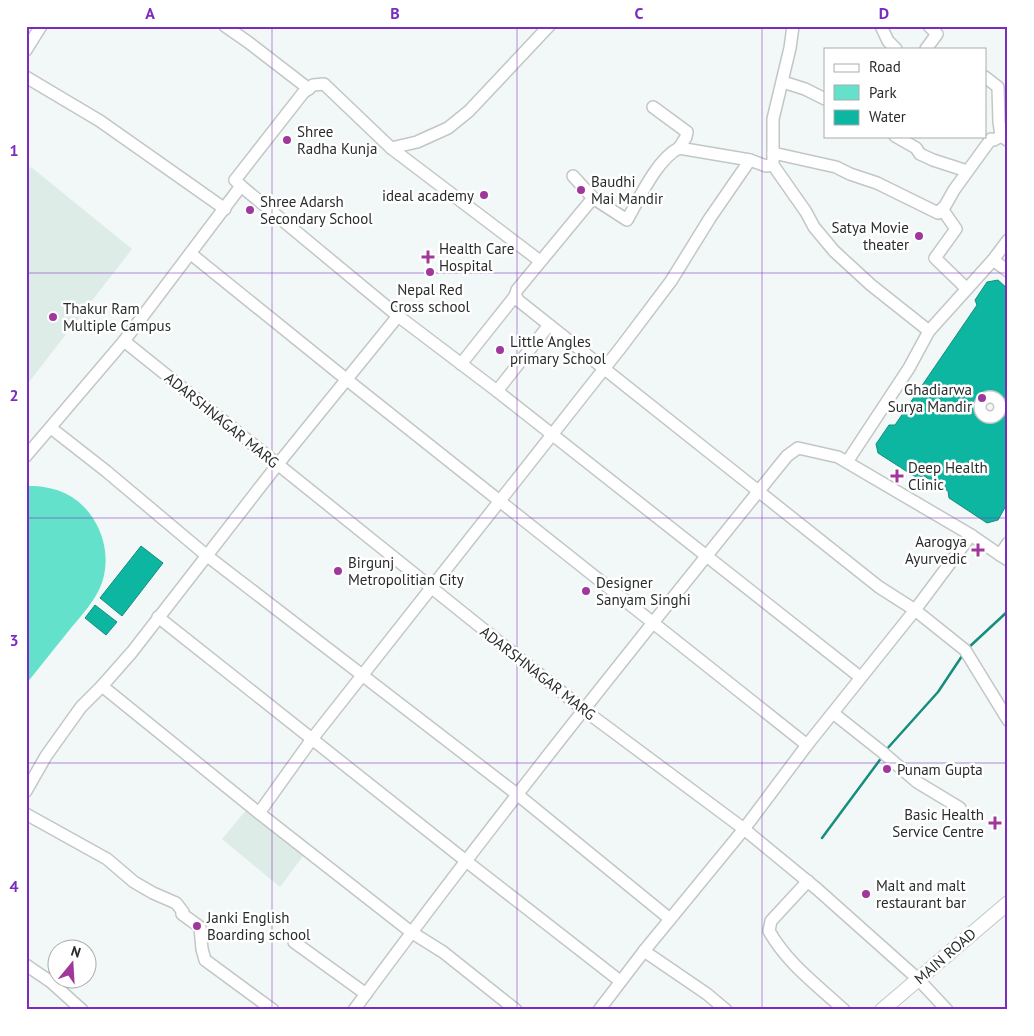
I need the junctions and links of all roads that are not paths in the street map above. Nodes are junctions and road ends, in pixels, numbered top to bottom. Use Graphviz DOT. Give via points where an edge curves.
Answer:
graph roads {
  1 [pos="41,26"];
  2 [pos="225,26"];
  3 [pos="549,26"];
  4 [pos="793,26"];
  5 [pos="881,26"];
  6 [pos="929,26"];
  7 [pos="895,48"];
  8 [pos="927,48"];
  9 [pos="26,50"];
  10 [pos="26,77"];
  11 [pos="986,78"];
  12 [pos="782,82"];
  13 [pos="309,89"];
  14 [pos="824,98"];
  15 [pos="653,107"];
  16 [pos="898,138"];
  17 [pos="1005,138"];
  18 [pos="391,148"];
  19 [pos="679,148"];
  20 [pos="773,153"];
  21 [pos="750,160"];
  22 [pos="773,165"];
  23 [pos="965,174"];
  24 [pos="573,176"];
  25 [pos="241,186"];
  26 [pos="593,198"];
  27 [pos="225,209"];
  28 [pos="942,209"];
  29 [pos="1008,240"];
  30 [pos="191,254"];
  31 [pos="992,260"];
  32 [pos="540,261"];
  33 [pos="1008,271"];
  34 [pos="966,289"];
  35 [pos="515,296"];
  36 [pos="398,316"];
  37 [pos="549,326"];
  38 [pos="929,331"];
  39 [pos="124,340"];
  40 [pos="461,364"];
  41 [pos="604,369"];
  42 [pos="346,379"];
  43 [pos="497,391"];
  44 [pos="51,428"];
  45 [pos="552,436"];
  46 [pos="26,456"];
  47 [pos="847,462"];
  48 [pos="278,464"];
  49 [pos="758,492"];
  50 [pos="500,501"];
  51 [pos="970,535"];
  52 [pos="1008,543"];
  53 [pos="206,555"];
  54 [pos="706,557"];
  55 [pos="1004,558"];
  56 [pos="432,588"];
  57 [pos="915,610"];
  58 [pos="158,617"];
  59 [pos="654,623"];
  60 [pos="362,674"];
  61 [pos="860,678"];
  62 [pos="102,686"];
  63 [pos="584,710"];
  64 [pos="833,713"];
  65 [pos="1008,720"];
  66 [pos="312,739"];
  67 [pos="807,745"];
  68 [pos="26,791"];
  69 [pos="518,795"];
  70 [pos="960,808"];
  71 [pos="258,812"];
  72 [pos="26,814"];
  73 [pos="744,829"];
  74 [pos="466,862"];
  75 [pos="808,881"];
  76 [pos="1008,902"];
  77 [pos="670,919"];
  78 [pos="411,932"];
  79 [pos="294,942"];
  80 [pos="644,951"];
  81 [pos="26,965"];
  82 [pos="918,979"];
  83 [pos="620,981"];
  84 [pos="366,994"];
  85 [pos="82,1010"];
  86 [pos="273,1010"];
  87 [pos="354,1010"];
  88 [pos="516,1010"];
  89 [pos="599,1010"];
  90 [pos="726,1010"];
  91 [pos="844,1010"];
  92 [pos="882,1010"];
  93 [pos="947,1010"];
  1 -- 9 [label="street"];
  2 -- 13 [label="street"];
  3 -- 18 [label="street" via="469,111 448,128 417,142"];
  4 -- 12 [label="street"];
  5 -- 7 [label="street"];
  6 -- 8 [label="street" via="937,34"];
  10 -- 27 [label="street" via="100,121"];
  11 -- 17 [label="street" via="998,86 998,122"];
  12 -- 14 [label="street"];
  12 -- 20 [label="street" via="773,119"];
  13 -- 18 [label="street" via="313,85 324,84"];
  13 -- 25 [label="street" via="235,180"];
  15 -- 19 [label="street" via="687,132"];
  16 -- 23 [label="street" via="920,154 964,170"];
  17 -- 23 [label="street" via="991,139"];
  18 -- 32 [label="street"];
  19 -- 21 [label="street"];
  19 -- 26 [label="street" via="671,152 657,170 627,220"];
  20 -- 22 [label="street"];
  20 -- 28 [label="street" via="836,167 938,213"];
  21 -- 22 [label="street"];
  21 -- 41 [label="street" via="671,281"];
  22 -- 38 [label="street" via="834,251 871,286"];
  23 -- 28 [label="street"];
  24 -- 26 [label="street"];
  25 -- 27 [label="street"];
  25 -- 36 [label="street"];
  26 -- 32 [label="street"];
  27 -- 30 [label="street"];
  28 -- 34 [label="street" via="956,229 934,258"];
  29 -- 31 [label="street"];
  30 -- 39 [label="street"];
  30 -- 42 [label="street"];
  31 -- 33 [label="street"];
  31 -- 34 [label="street"];
  32 -- 35 [label="street"];
  34 -- 38 [label="street"];
  35 -- 37 [label="street"];
  35 -- 40 [label="street"];
  36 -- 40 [label="street"];
  36 -- 42 [label="street"];
  37 -- 41 [label="street"];
  37 -- 43 [label="street"];
  38 -- 47 [label="street" via="910,368"];
  39 -- 44 [label="street"];
  39 -- 48 [label="street, ADARSHNAGAR MARG"];
  40 -- 43 [label="street"];
  41 -- 45 [label="street"];
  41 -- 49 [label="street"];
  42 -- 48 [label="street"];
  42 -- 50 [label="street"];
  43 -- 45 [label="street"];
  44 -- 46 [label="street"];
  44 -- 53 [label="street"];
  45 -- 50 [label="street"];
  45 -- 54 [label="street"];
  47 -- 49 [label="street" via="798,448 787,456"];
  47 -- 51 [label="street"];
  48 -- 53 [label="street"];
  48 -- 56 [label="street, ADARSHNAGAR MARG"];
  49 -- 54 [label="street"];
  49 -- 57 [label="street" via="879,587"];
  50 -- 56 [label="street"];
  50 -- 59 [label="street"];
  51 -- 55 [label="street"];
  51 -- 57 [label="street"];
  52 -- 55 [label="street"];
  53 -- 58 [label="street"];
  53 -- 60 [label="street"];
  54 -- 59 [label="street"];
  54 -- 61 [label="street"];
  56 -- 60 [label="street"];
  56 -- 63 [label="street, ADARSHNAGAR MARG"];
  57 -- 61 [label="street"];
  57 -- 65 [label="street" via="967,653"];
  58 -- 62 [label="street"];
  58 -- 66 [label="street"];
  59 -- 63 [label="street"];
  59 -- 67 [label="street"];
  60 -- 66 [label="street"];
  60 -- 69 [label="street"];
  61 -- 64 [label="street"];
  62 -- 68 [label="street" via="81,708 46,756"];
  62 -- 71 [label="street"];
  63 -- 69 [label="street"];
  63 -- 73 [label="street, ADARSHNAGAR MARG"];
  64 -- 67 [label="street"];
  64 -- 70 [label="street" via="917,782"];
  66 -- 71 [label="street"];
  66 -- 74 [label="street"];
  67 -- 73 [label="street"];
  69 -- 74 [label="street"];
  69 -- 77 [label="street"];
  71 -- 78 [label="street"];
  72 -- 86 [label="street" via="107,859 134,882 176,903 182,914 200,927 205,960"];
  73 -- 75 [label="street, ADARSHNAGAR MARG"];
  73 -- 77 [label="street"];
  74 -- 78 [label="street"];
  74 -- 83 [label="street"];
  75 -- 82 [label="street, ADARSHNAGAR MARG"];
  75 -- 91 [label="street" via="771,921 768,932 794,965"];
  76 -- 82 [label="main road, MAIN ROAD"];
  77 -- 80 [label="street"];
  78 -- 84 [label="street"];
  78 -- 88 [label="street" via="443,952"];
  79 -- 84 [label="street"];
  80 -- 83 [label="street"];
  80 -- 90 [label="street"];
  81 -- 85 [label="street"];
  82 -- 92 [label="main road, MAIN ROAD"];
  82 -- 93 [label="street, ADARSHNAGAR MARG"];
  83 -- 89 [label="street"];
  84 -- 87 [label="street"];
}
